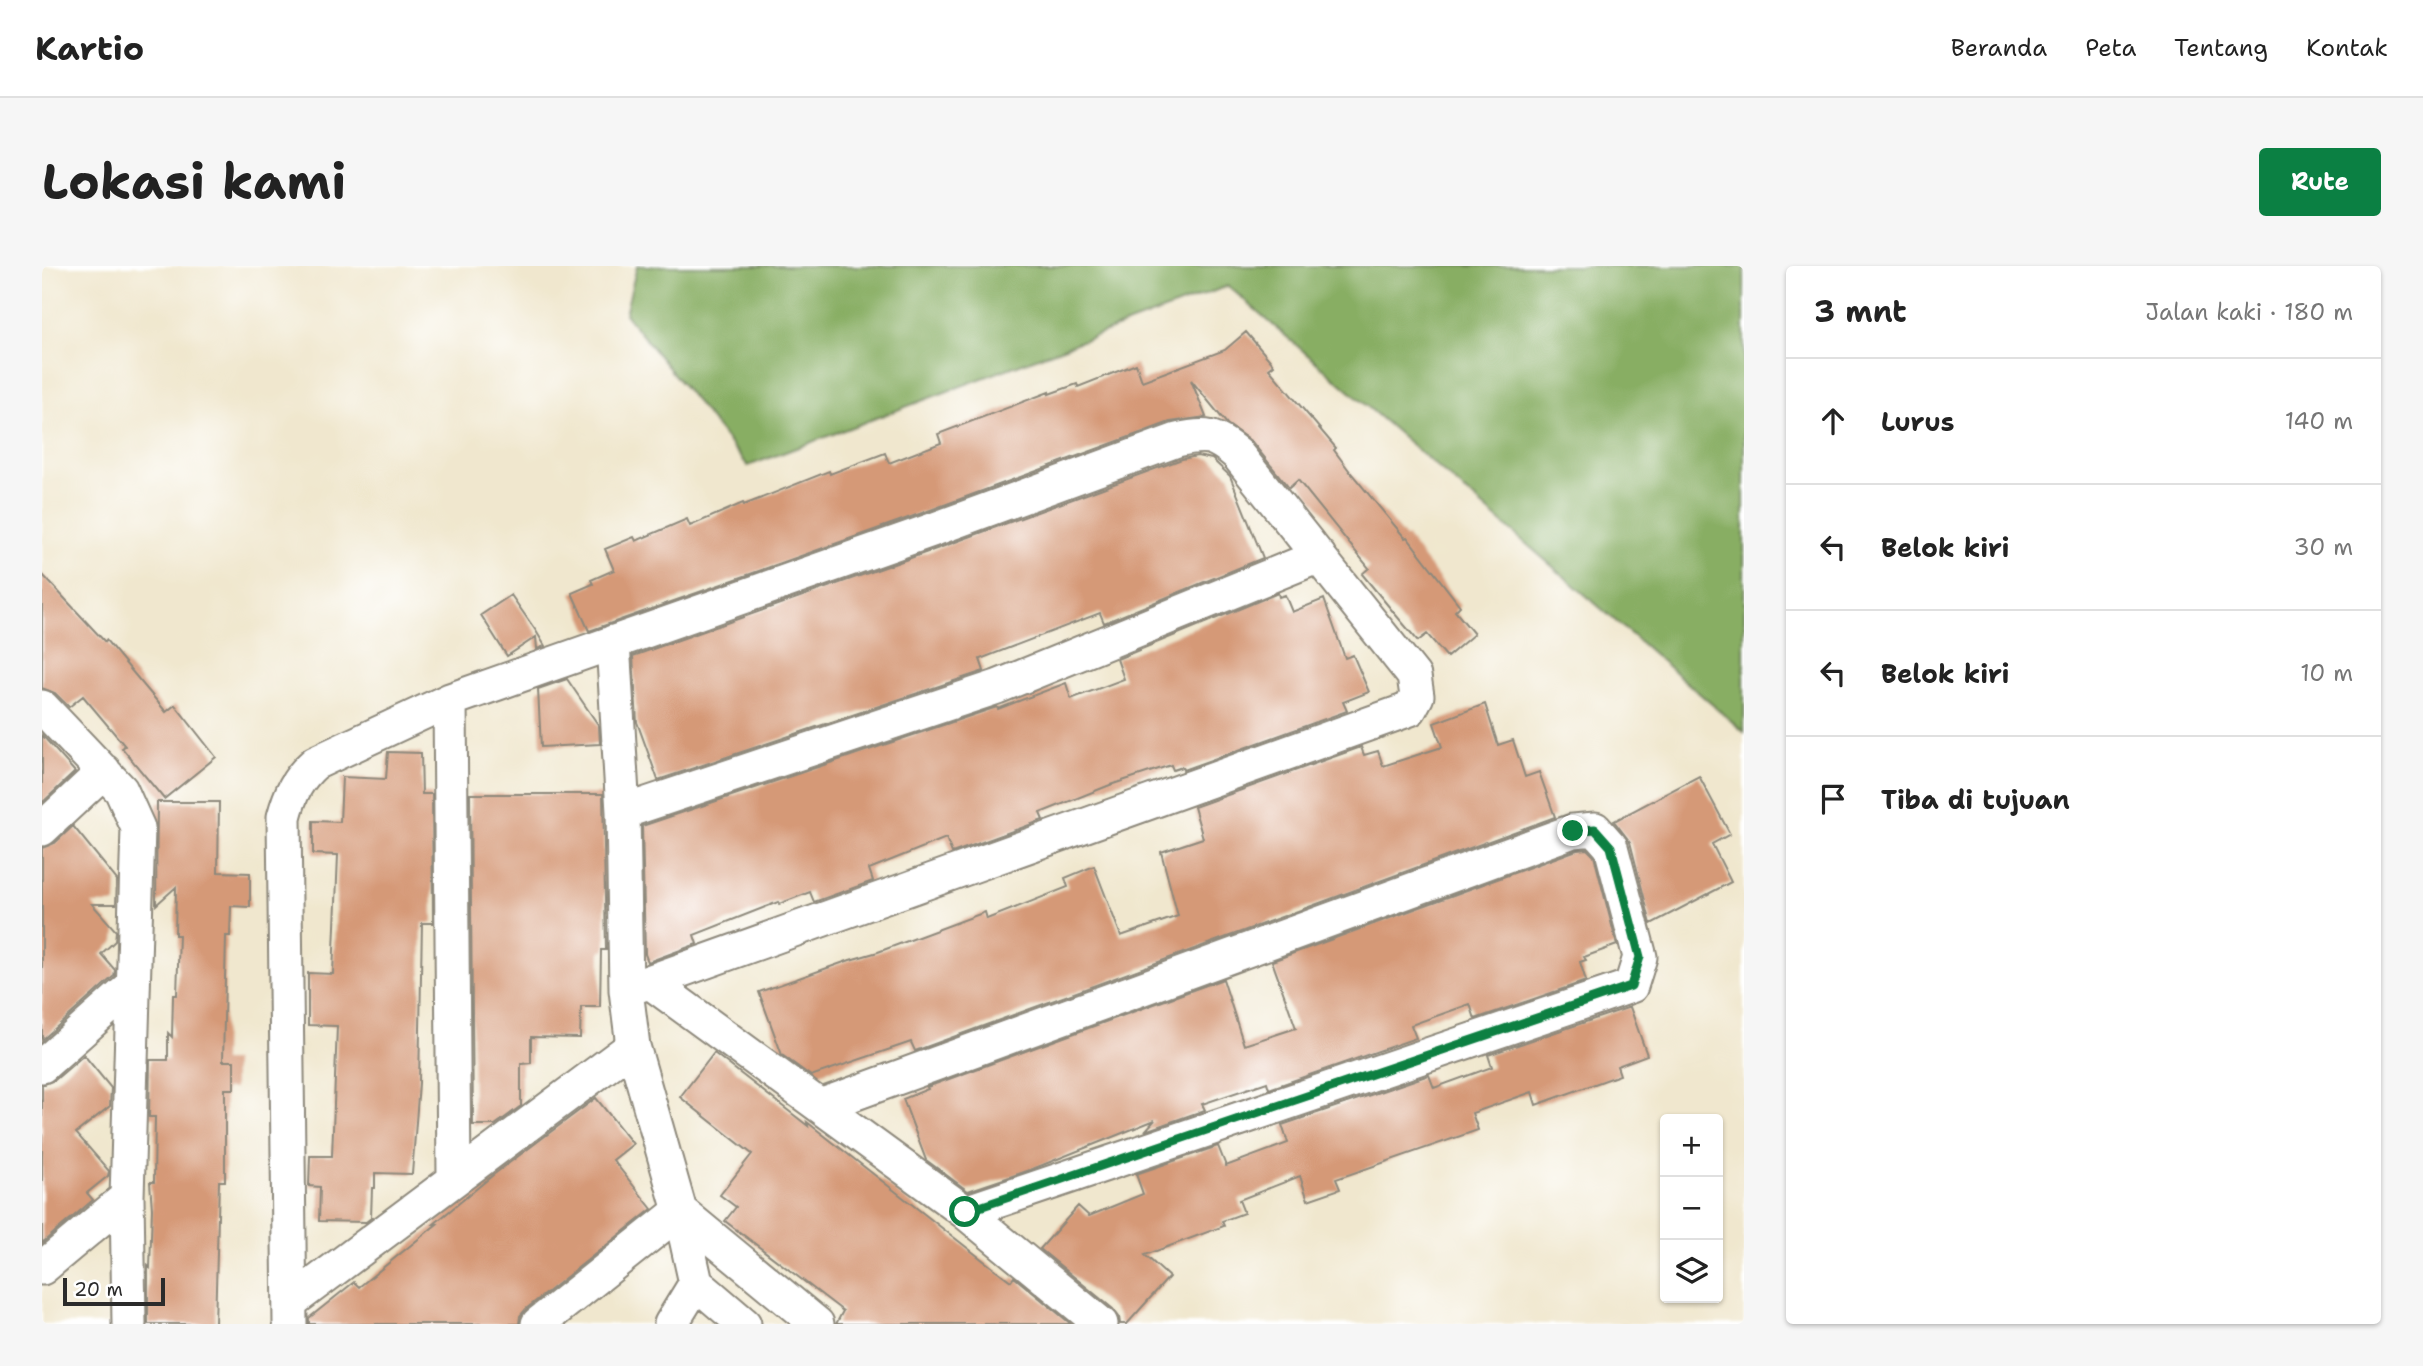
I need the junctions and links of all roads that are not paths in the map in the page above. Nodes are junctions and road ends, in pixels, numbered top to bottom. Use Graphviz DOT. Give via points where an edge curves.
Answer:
graph roads {
  1 [pos="1319,556"];
  2 [pos="613,642"];
  3 [pos="450,700"];
  4 [pos="42,706"];
  5 [pos="104,771"];
  6 [pos="623,813"];
  7 [pos="42,829"];
  8 [pos="132,986"];
  9 [pos="638,986"];
  10 [pos="633,1046"];
  11 [pos="42,1066"];
  12 [pos="820,1106"];
  13 [pos="454,1178"];
  14 [pos="127,1197"];
  15 [pos="680,1211"];
  16 [pos="965,1212"];
  17 [pos="42,1268"];
  18 [pos="696,1283"];
  19 [pos="291,1312"];
  20 [pos="129,1324"];
  21 [pos="538,1324"];
  22 [pos="671,1324"];
  23 [pos="744,1324"];
  24 [pos="817,1324"];
  25 [pos="1101,1324"];
  1 -- 2 [label="street" via="1237,454 1220,439 1200,435"];
  1 -- 6 [label="street" via="997,687"];
  1 -- 9 [label="street" via="1414,676 1417,696 1410,709"];
  2 -- 3 [label="street"];
  2 -- 6 [label="street"];
  3 -- 13 [label="street"];
  3 -- 19 [label="street" via="315,763 300,776 284,817"];
  4 -- 5 [label="street"];
  5 -- 7 [label="street"];
  5 -- 8 [label="street" via="121,790 138,828"];
  6 -- 9 [label="street"];
  8 -- 11 [label="street"];
  8 -- 14 [label="street"];
  9 -- 10 [label="street"];
  9 -- 12 [label="street"];
  10 -- 13 [label="street"];
  10 -- 15 [label="street"];
  12 -- 16 [label="street"];
  12 -- 16 [label="street" via="1573,831 1595,829 1611,847 1640,957 1631,986"];
  13 -- 19 [label="street"];
  14 -- 17 [label="street"];
  14 -- 20 [label="street"];
  15 -- 18 [label="street"];
  15 -- 21 [label="street"];
  15 -- 24 [label="street"];
  16 -- 25 [label="street"];
  18 -- 22 [label="street"];
  18 -- 23 [label="street"];
}
